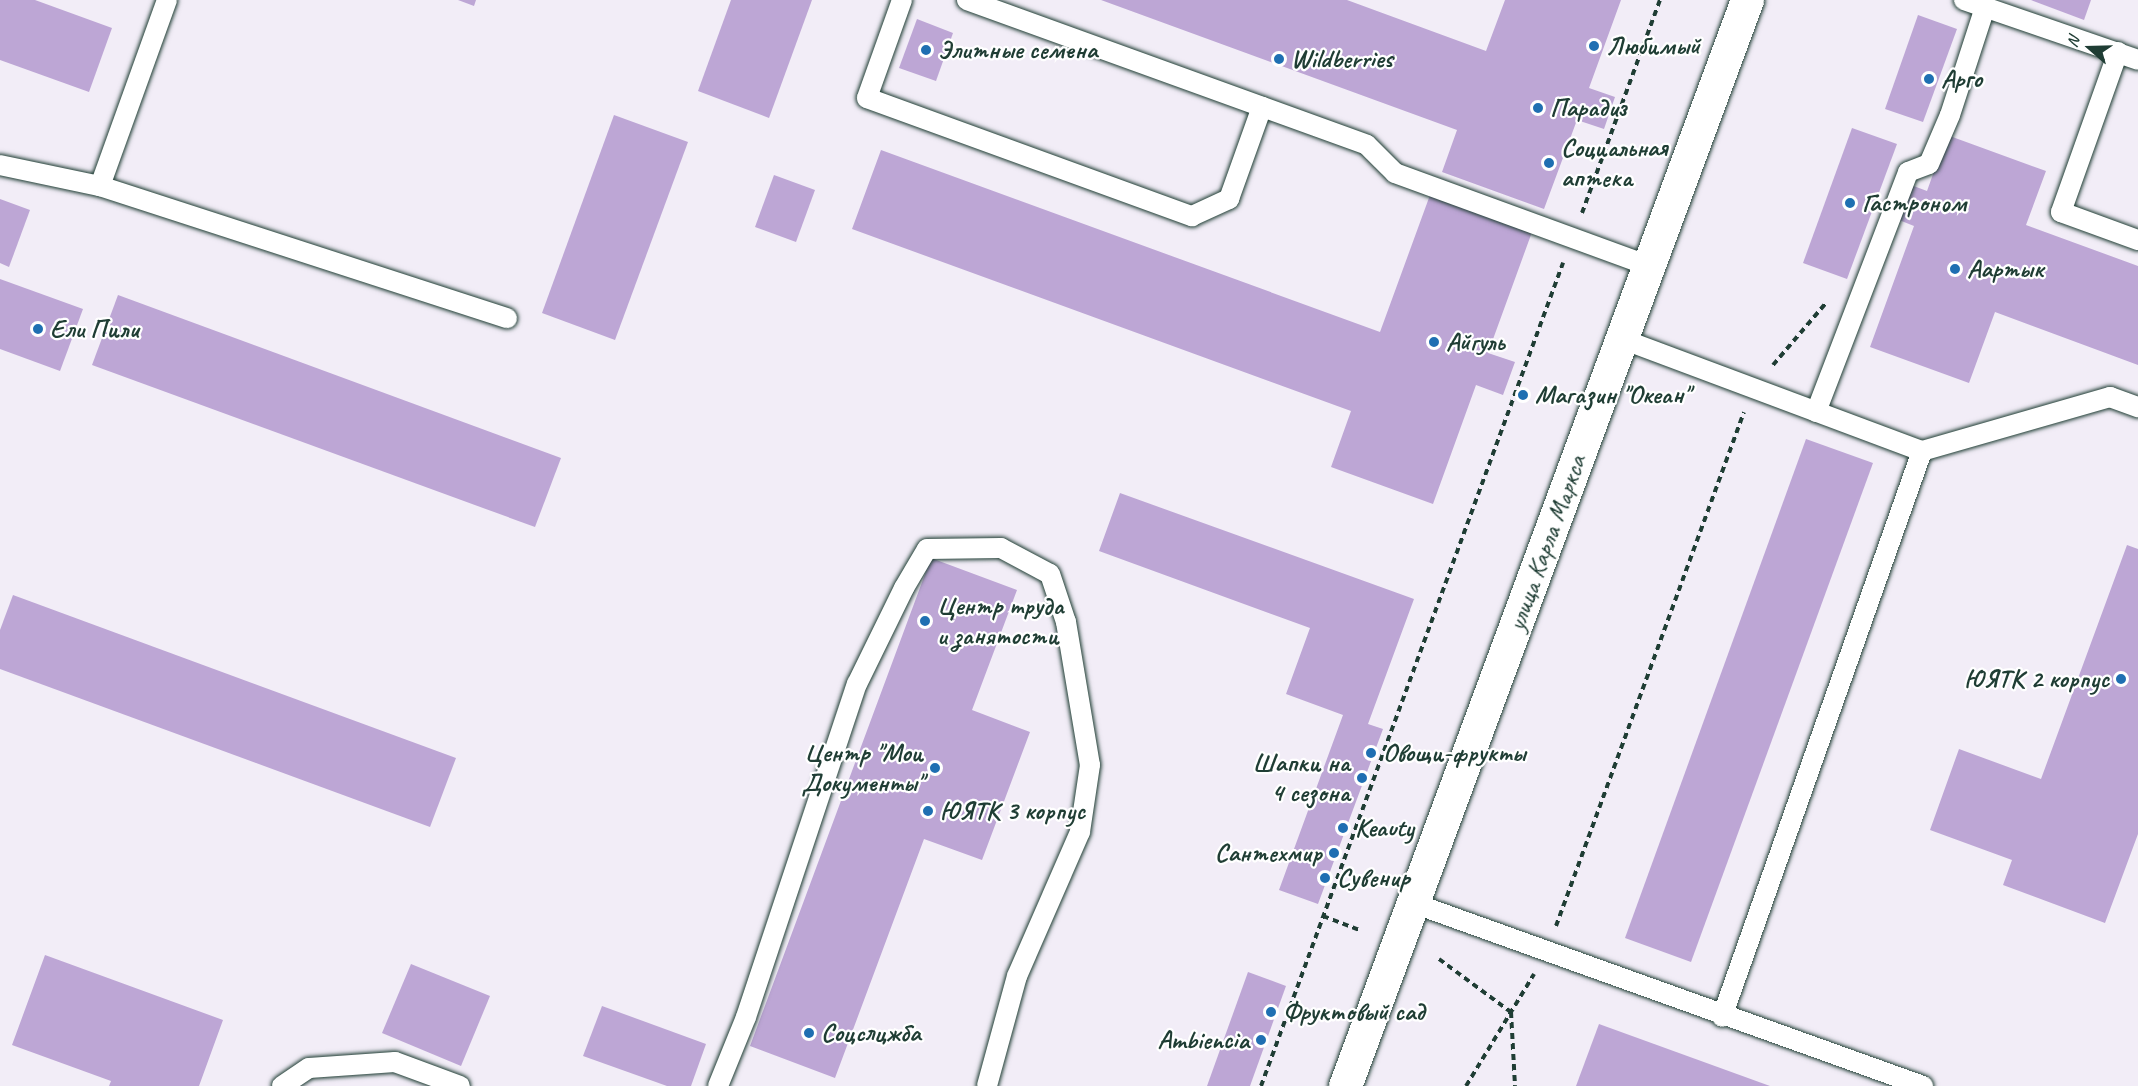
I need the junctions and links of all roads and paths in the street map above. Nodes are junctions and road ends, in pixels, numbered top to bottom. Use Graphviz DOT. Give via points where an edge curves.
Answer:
graph roads {
  1 [pos="902,0"];
  2 [pos="967,0"];
  3 [pos="1660,0"];
  4 [pos="1747,0"];
  5 [pos="1964,0"];
  6 [pos="161,2"];
  7 [pos="1985,7"];
  8 [pos="2118,52"];
  9 [pos="2138,60"];
  10 [pos="1262,107"];
  11 [pos="0,165"];
  12 [pos="100,186"];
  13 [pos="1572,238"];
  14 [pos="2138,240"];
  15 [pos="1649,266"];
  16 [pos="1862,287"];
  17 [pos="507,318"];
  18 [pos="1622,339"];
  19 [pos="1753,388"];
  20 [pos="2138,407"];
  21 [pos="1816,411"];
  22 [pos="1922,451"];
  23 [pos="1413,903"];
  24 [pos="1323,916"];
  25 [pos="1360,930"];
  26 [pos="1546,953"];
  27 [pos="1439,959"];
  28 [pos="1511,1012"];
  29 [pos="1722,1017"];
  30 [pos="282,1086"];
  31 [pos="459,1086"];
  32 [pos="718,1086"];
  33 [pos="987,1086"];
  34 [pos="1261,1086"];
  35 [pos="1346,1086"];
  36 [pos="1466,1086"];
  37 [pos="1515,1086"];
  38 [pos="1923,1086"];
  1 -- 10 [label="lane" via="867,98 1192,216 1229,199"];
  2 -- 10 [label="lane"];
  3 -- 13 [label="path"];
  4 -- 15 [label="street, улица Карла Маркса"];
  5 -- 7 [label="lane"];
  6 -- 12 [label="lane"];
  7 -- 8 [label="lane"];
  7 -- 16 [label="lane" via="1929,164 1908,172"];
  8 -- 9 [label="lane"];
  8 -- 14 [label="lane" via="2061,212"];
  10 -- 13 [label="lane" via="1366,145 1395,173"];
  11 -- 12 [label="lane"];
  12 -- 17 [label="lane"];
  13 -- 15 [label="lane"];
  13 -- 24 [label="path"];
  15 -- 18 [label="street, улица Карла Маркса"];
  16 -- 19 [label="path" via="1841,286"];
  16 -- 21 [label="lane"];
  18 -- 19 [label="lane"];
  18 -- 23 [label="street, улица Карла Маркса"];
  19 -- 21 [label="lane"];
  19 -- 26 [label="path"];
  20 -- 22 [label="lane" via="2110,397"];
  21 -- 22 [label="lane"];
  22 -- 29 [label="lane"];
  23 -- 26 [label="lane"];
  23 -- 35 [label="street, улица Карла Маркса"];
  24 -- 25 [label="path"];
  24 -- 34 [label="path"];
  26 -- 28 [label="path"];
  26 -- 29 [label="lane"];
  27 -- 28 [label="path"];
  28 -- 36 [label="path"];
  28 -- 37 [label="path"];
  29 -- 38 [label="lane"];
  30 -- 31 [label="lane" via="309,1068 395,1062"];
  32 -- 33 [label="lane" via="746,1017 857,684 904,588 927,549 1001,548 1050,574 1066,622 1090,765 1080,832 1017,976"];
}
